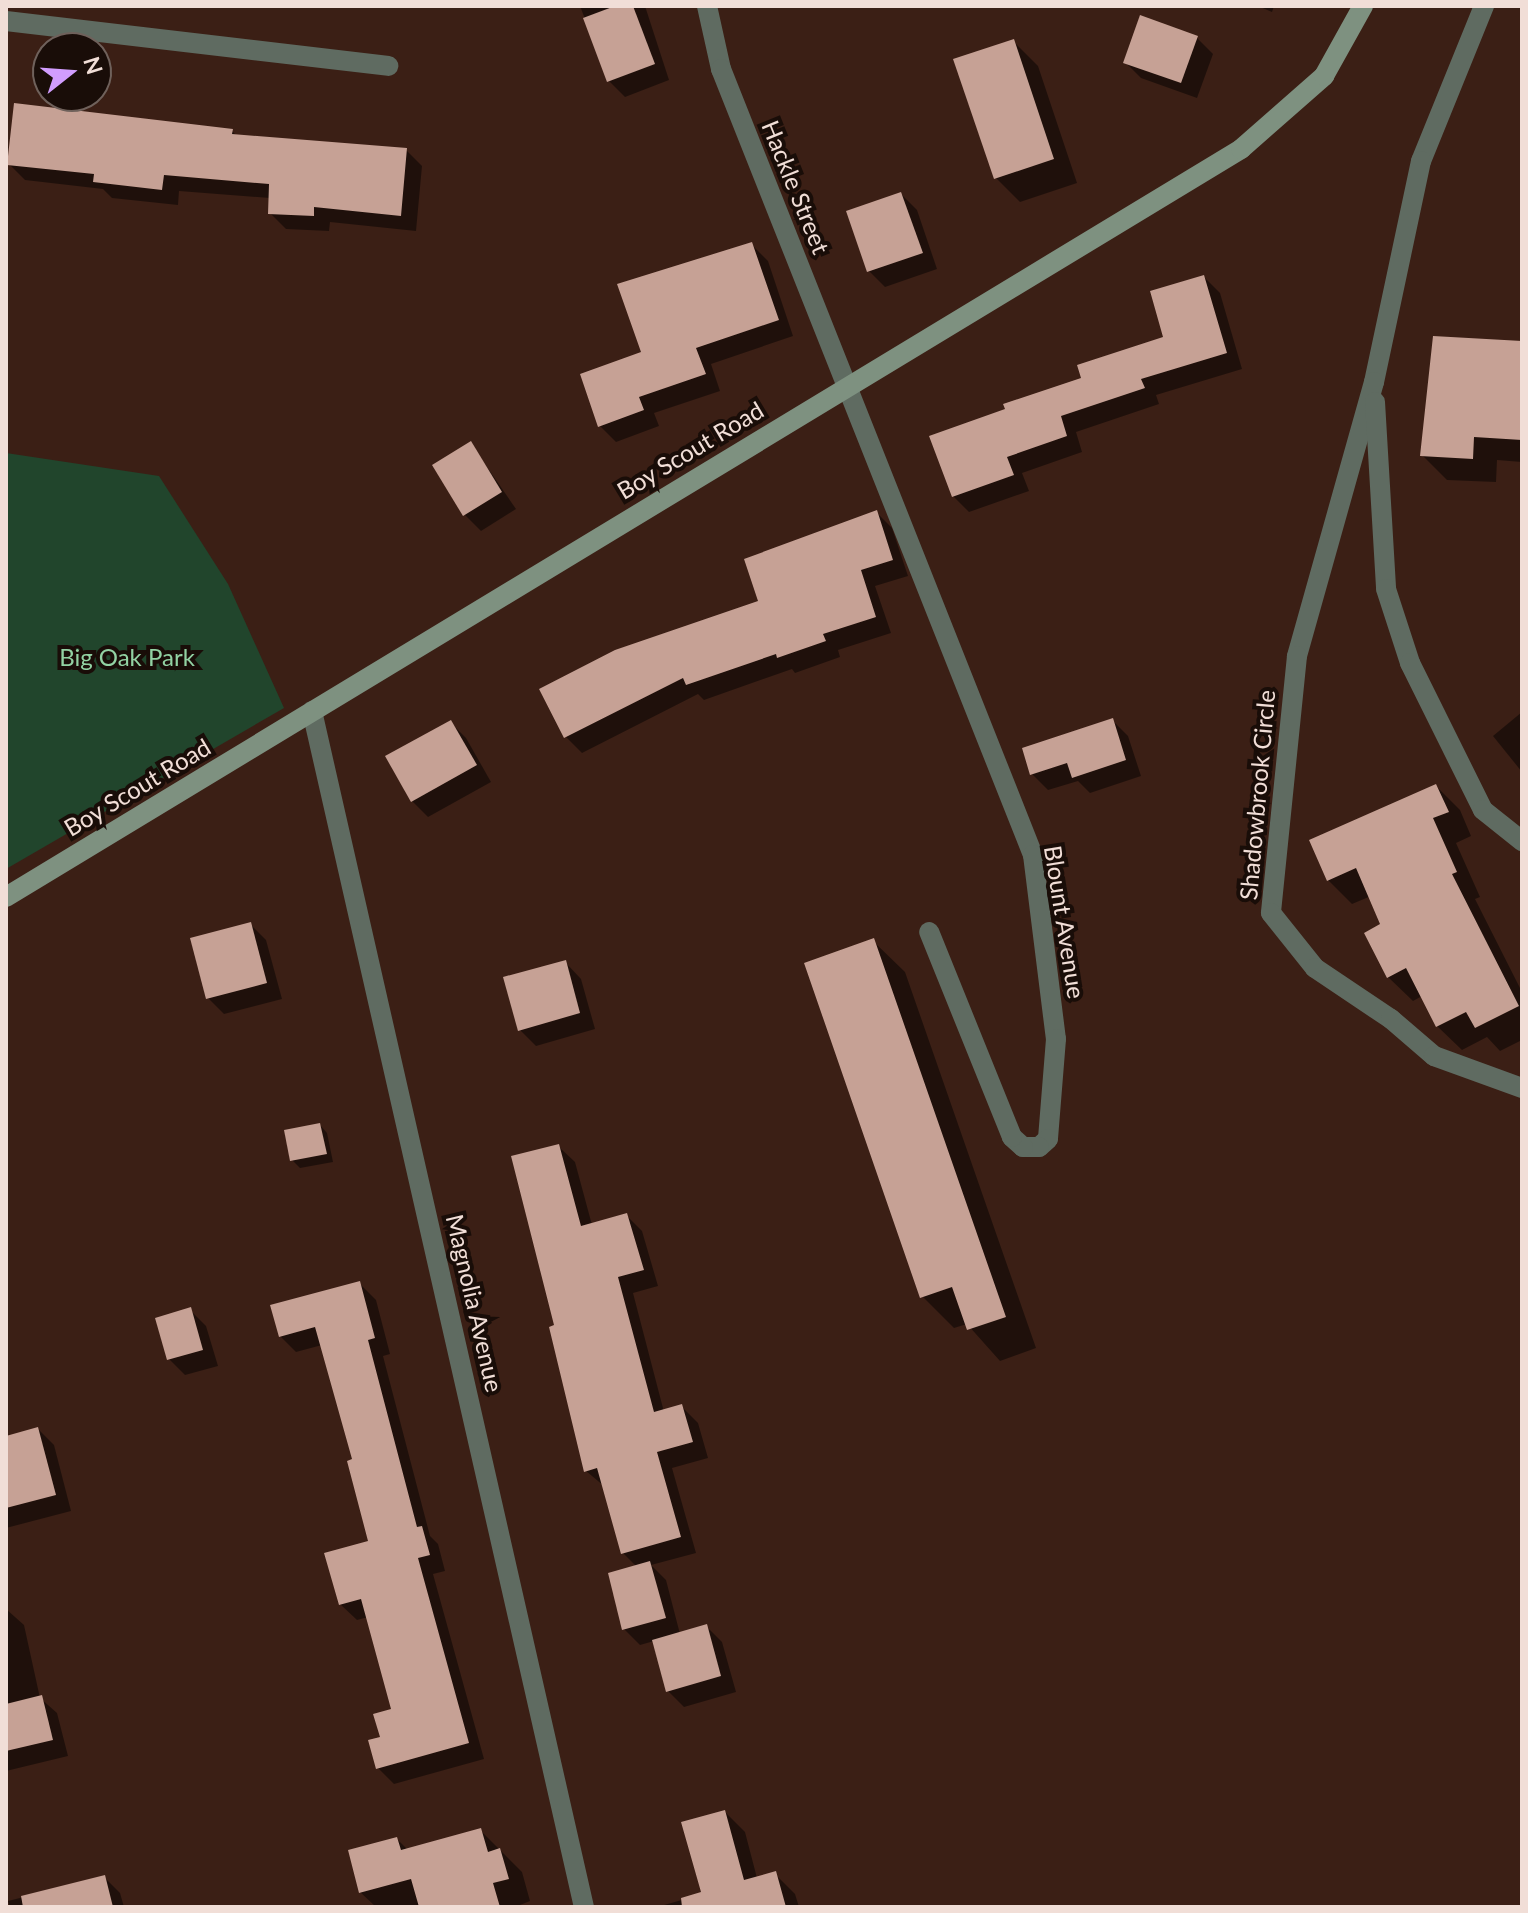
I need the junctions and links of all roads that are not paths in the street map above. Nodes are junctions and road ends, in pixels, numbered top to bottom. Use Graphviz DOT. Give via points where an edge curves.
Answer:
graph roads {
  1 [pos="707,6"];
  2 [pos="1363,6"];
  3 [pos="1484,6"];
  4 [pos="6,21"];
  5 [pos="388,66"];
  6 [pos="1374,382"];
  7 [pos="847,385"];
  8 [pos="312,711"];
  9 [pos="1522,841"];
  10 [pos="6,897"];
  11 [pos="929,932"];
  12 [pos="1522,1088"];
  13 [pos="584,1907"];
  1 -- 7 [label="street, Hackle Street" via="721,69"];
  2 -- 7 [label="street, Boy Scout Road" via="1324,76 1241,149"];
  3 -- 6 [label="street, Shadowbrook Circle" via="1421,161"];
  4 -- 5 [label="street"];
  6 -- 9 [label="street, Shadowbrook Circle" via="1386,589 1410,663 1483,810"];
  6 -- 12 [label="street, Shadowbrook Circle" via="1297,656 1271,913 1315,968 1391,1019 1434,1056"];
  7 -- 8 [label="street, Boy Scout Road"];
  7 -- 11 [label="street, Blount Avenue" via="1033,855 1056,1039 1048,1139 1039,1147 1023,1147 1012,1137"];
  8 -- 10 [label="street, Boy Scout Road"];
  8 -- 13 [label="street, Magnolia Avenue"];
}
